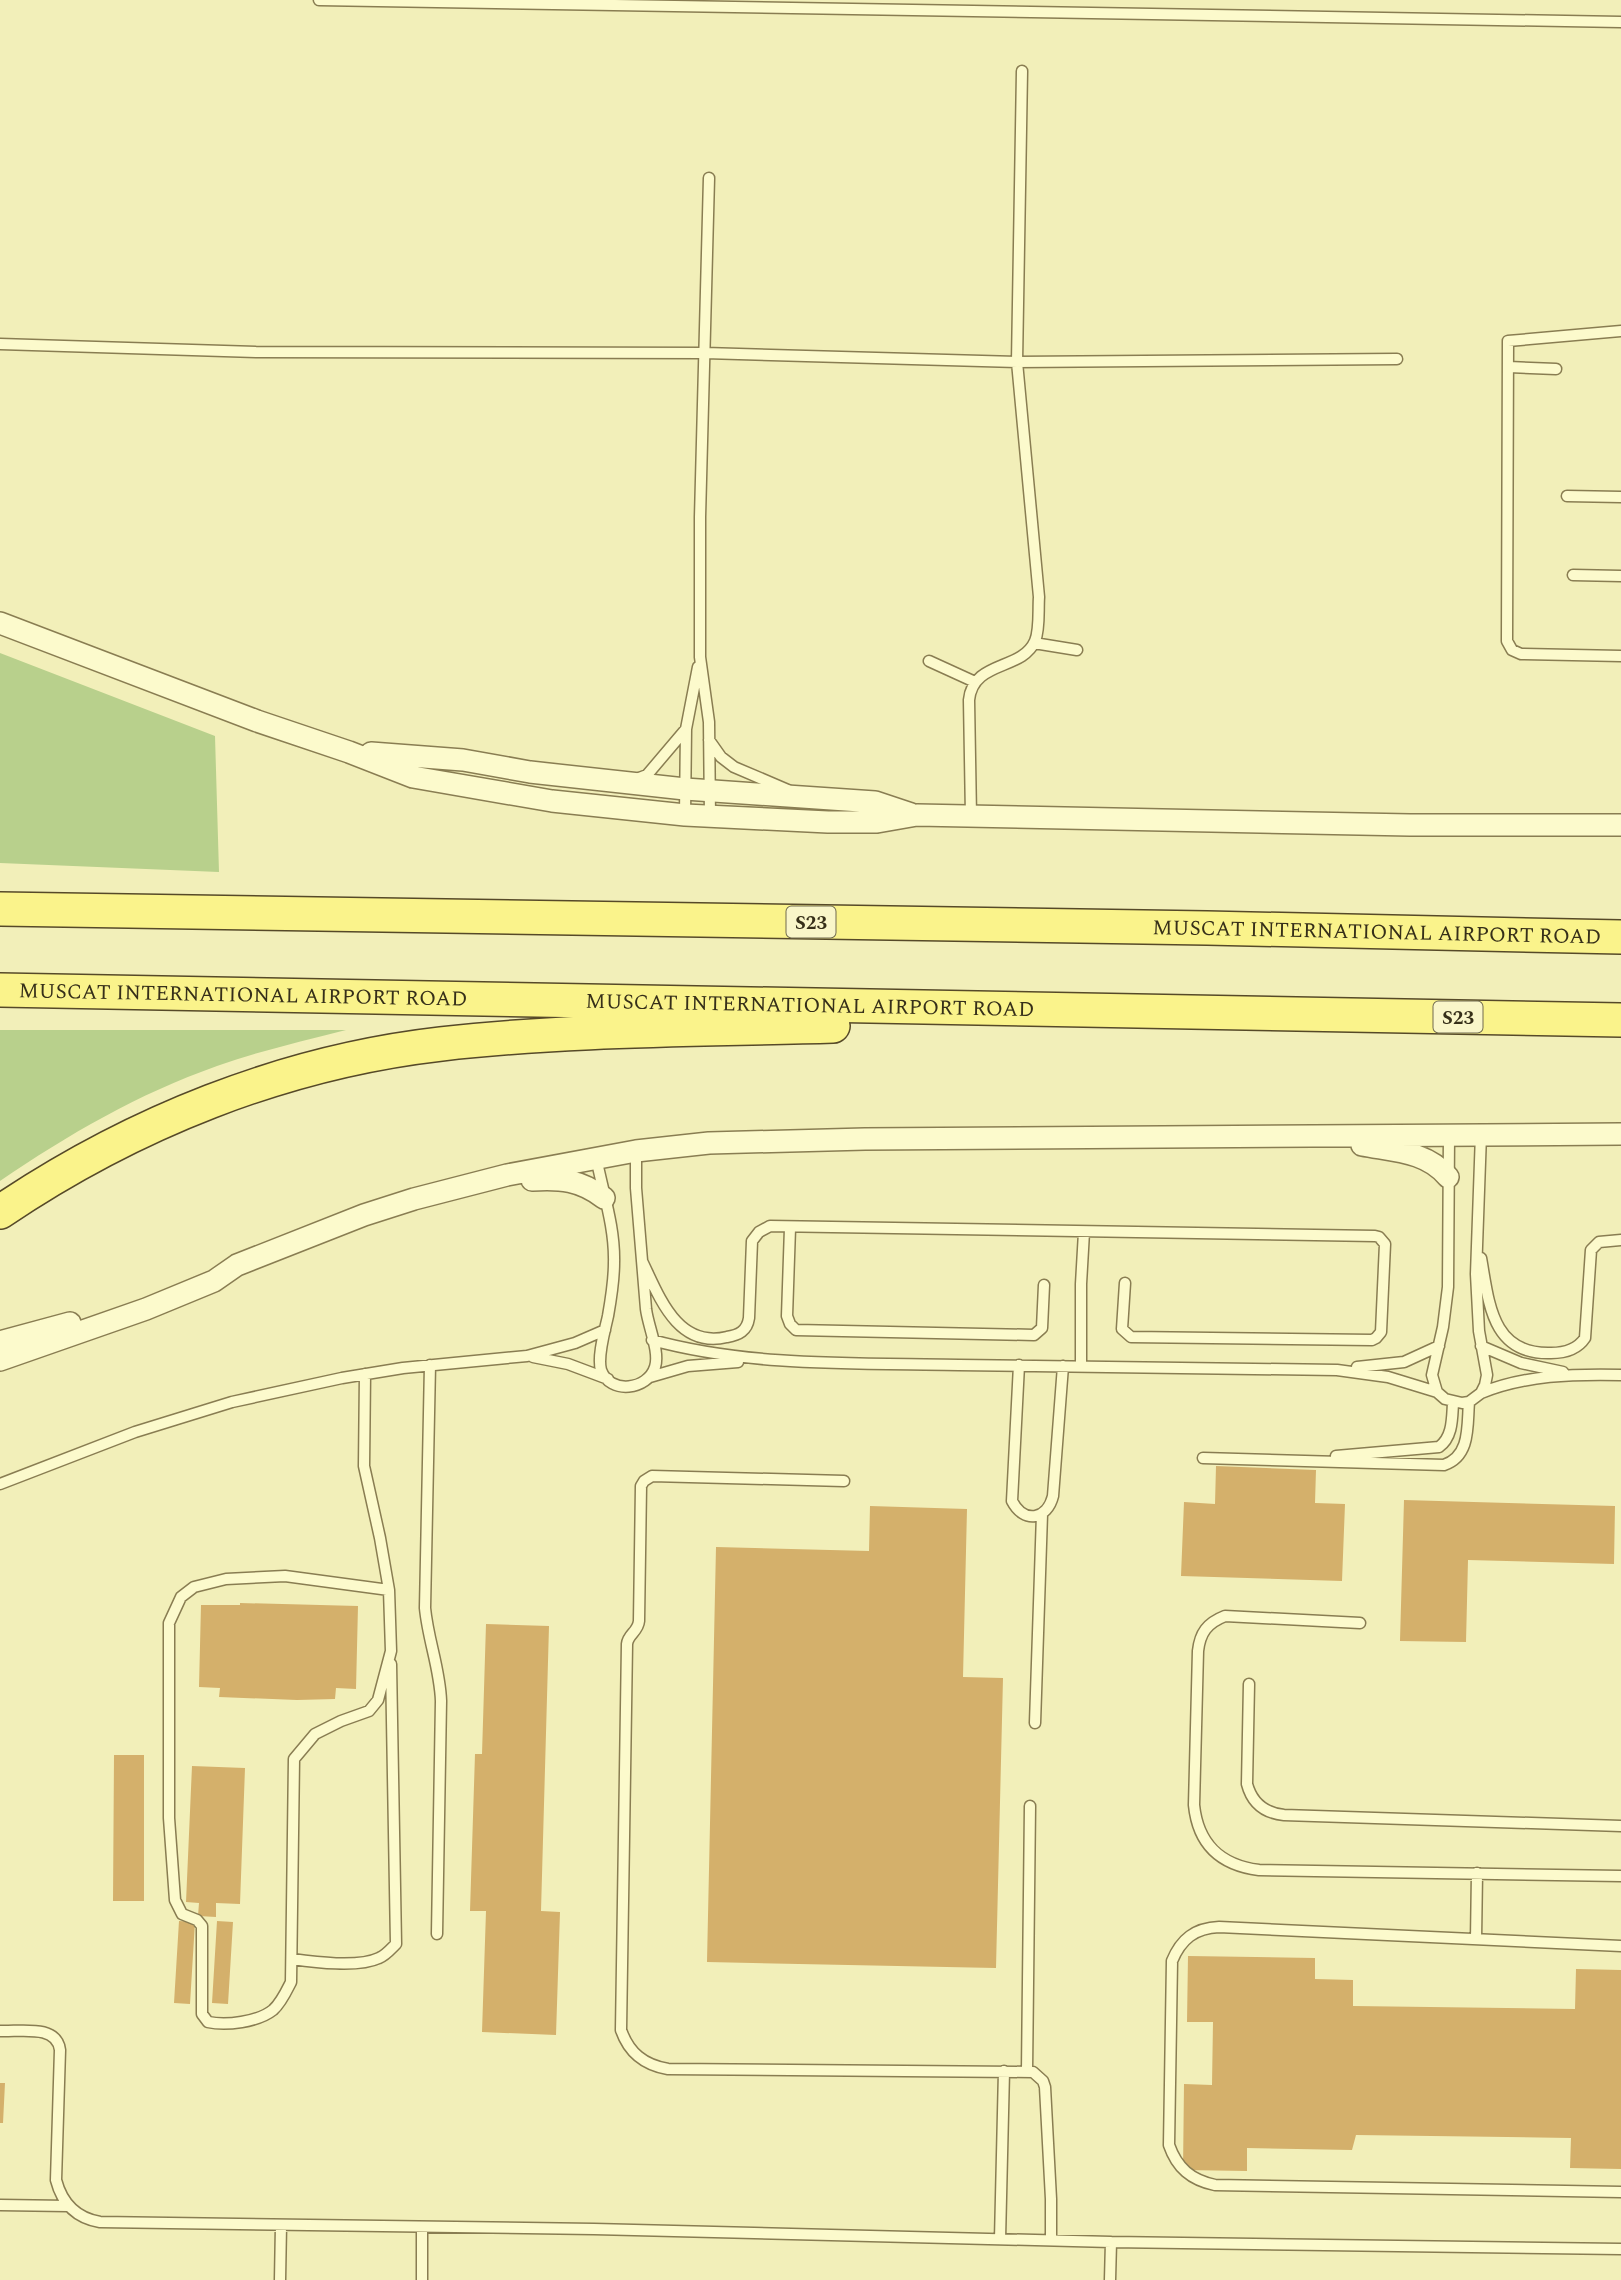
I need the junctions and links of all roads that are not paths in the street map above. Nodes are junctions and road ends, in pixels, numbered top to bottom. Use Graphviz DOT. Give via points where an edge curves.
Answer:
graph roads {
  1 [pos="319,0"];
  2 [pos="1621,22"];
  3 [pos="1022,71"];
  4 [pos="709,178"];
  5 [pos="1621,331"];
  6 [pos="0,344"];
  7 [pos="705,353"];
  8 [pos="1397,359"];
  9 [pos="1017,362"];
  10 [pos="1509,367"];
  11 [pos="1556,369"];
  12 [pos="1567,496"];
  13 [pos="1621,497"];
  14 [pos="1573,575"];
  15 [pos="1621,576"];
  16 [pos="0,623"];
  17 [pos="1034,643"];
  18 [pos="1077,650"];
  19 [pos="1621,656"];
  20 [pos="700,657"];
  21 [pos="929,661"];
  22 [pos="975,682"];
  23 [pos="687,729"];
  24 [pos="709,740"];
  25 [pos="349,752"];
  26 [pos="629,783"];
  27 [pos="685,789"];
  28 [pos="710,791"];
  29 [pos="803,796"];
  30 [pos="685,815"];
  31 [pos="710,816"];
  32 [pos="917,816"];
  33 [pos="971,816"];
  34 [pos="1621,825"];
  35 [pos="0,909"];
  36 [pos="1621,937"];
  37 [pos="0,990"];
  38 [pos="1295,1014"];
  39 [pos="1621,1020"];
  40 [pos="1621,1133"];
  41 [pos="1481,1134"];
  42 [pos="1449,1135"];
  43 [pos="1315,1136"];
  44 [pos="636,1152"];
  45 [pos="596,1157"];
  46 [pos="1448,1177"];
  47 [pos="463,1185"];
  48 [pos="604,1198"];
  49 [pos="0,1212"];
  50 [pos="790,1228"];
  51 [pos="1477,1231"];
  52 [pos="1084,1232"];
  53 [pos="1621,1240"];
  54 [pos="642,1261"];
  55 [pos="237,1265"];
  56 [pos="1125,1283"];
  57 [pos="1044,1285"];
  58 [pos="605,1330"];
  59 [pos="652,1340"];
  60 [pos="0,1342"];
  61 [pos="1439,1346"];
  62 [pos="1481,1346"];
  63 [pos="527,1356"];
  64 [pos="754,1359"];
  65 [pos="0,1360"];
  66 [pos="430,1365"];
  67 [pos="1019,1365"];
  68 [pos="1063,1366"];
  69 [pos="1081,1366"];
  70 [pos="1337,1370"];
  71 [pos="365,1374"];
  72 [pos="1583,1374"];
  73 [pos="1621,1375"];
  74 [pos="650,1377"];
  75 [pos="608,1379"];
  76 [pos="1437,1392"];
  77 [pos="1480,1394"];
  78 [pos="1469,1402"];
  79 [pos="1454,1403"];
  80 [pos="1203,1458"];
  81 [pos="1288,1460"];
  82 [pos="844,1481"];
  83 [pos="0,1484"];
  84 [pos="1042,1514"];
  85 [pos="389,1590"];
  86 [pos="1360,1623"];
  87 [pos="391,1651"];
  88 [pos="1249,1684"];
  89 [pos="1035,1723"];
  90 [pos="1030,1806"];
  91 [pos="1621,1826"];
  92 [pos="1477,1873"];
  93 [pos="1621,1875"];
  94 [pos="436,1934"];
  95 [pos="1476,1940"];
  96 [pos="1621,1946"];
  97 [pos="292,1959"];
  98 [pos="0,2031"];
  99 [pos="1004,2071"];
  100 [pos="1027,2071"];
  101 [pos="1621,2192"];
  102 [pos="0,2205"];
  103 [pos="68,2206"];
  104 [pos="281,2225"];
  105 [pos="422,2227"];
  106 [pos="1000,2239"];
  107 [pos="1051,2240"];
  108 [pos="1111,2242"];
  109 [pos="1621,2249"];
  110 [pos="280,2280"];
  111 [pos="422,2280"];
  112 [pos="1110,2280"];
  1 -- 2 [label="lane"];
  3 -- 9 [label="lane"];
  4 -- 7 [label="lane"];
  5 -- 10 [label="lane" via="1508,341"];
  6 -- 7 [label="lane" via="257,352"];
  7 -- 9 [label="lane"];
  7 -- 20 [label="lane"];
  8 -- 9 [label="lane"];
  9 -- 17 [label="lane" via="1039,597"];
  10 -- 11 [label="lane"];
  10 -- 19 [label="lane" via="1509,646 1521,654"];
  12 -- 13 [label="lane"];
  14 -- 15 [label="lane"];
  16 -- 25 [label="street"];
  17 -- 18 [label="lane"];
  17 -- 22 [label="lane"];
  20 -- 23 [label="lane"];
  20 -- 24 [label="lane"];
  21 -- 22 [label="lane"];
  22 -- 33 [label="lane" via="969,700"];
  23 -- 26 [label="lane" via="647,775"];
  23 -- 27 [label="lane"];
  24 -- 28 [label="lane"];
  24 -- 29 [label="lane" via="734,767"];
  25 -- 26 [label="street" via="463,760"];
  25 -- 30 [label="street" via="413,778 576,804"];
  26 -- 27 [label="street"];
  27 -- 28 [label="street"];
  27 -- 30 [label="lane"];
  28 -- 29 [label="street"];
  28 -- 31 [label="lane"];
  29 -- 32 [label="street" via="875,802"];
  30 -- 31 [label="street"];
  31 -- 32 [label="street" via="853,822"];
  32 -- 33 [label="street"];
  33 -- 34 [label="street"];
  35 -- 36 [label="main road, MUSCAT INTERNATIONAL AIRPORT ROAD / S23"];
  37 -- 38 [label="main road, MUSCAT INTERNATIONAL AIRPORT ROAD / S23"];
  38 -- 39 [label="main road, MUSCAT INTERNATIONAL AIRPORT ROAD / S23"];
  38 -- 49 [label="main road" via="586,1033 439,1044 302,1071 236,1092 125,1138"];
  40 -- 41 [label="street"];
  41 -- 42 [label="street"];
  41 -- 51 [label="lane"];
  42 -- 43 [label="street"];
  42 -- 46 [label="lane"];
  43 -- 44 [label="street" via="709,1143"];
  43 -- 46 [label="street" via="1419,1156"];
  44 -- 45 [label="street"];
  44 -- 54 [label="lane"];
  45 -- 47 [label="street"];
  45 -- 48 [label="lane"];
  46 -- 61 [label="lane" via="1448,1287"];
  47 -- 48 [label="street" via="554,1178 587,1187"];
  47 -- 55 [label="street" via="364,1215"];
  48 -- 58 [label="lane" via="611,1220 614,1266"];
  50 -- 52 [label="lane"];
  50 -- 54 [label="lane" via="770,1226 755,1236 748,1323 738,1335 723,1339 701,1338 682,1328 665,1308"];
  50 -- 57 [label="lane" via="787,1317 796,1329 1034,1335 1042,1328"];
  51 -- 53 [label="lane" via="1497,1326 1520,1346 1546,1353 1572,1349 1585,1338 1591,1250 1599,1242"];
  51 -- 62 [label="lane"];
  52 -- 56 [label="lane" via="1375,1236 1385,1244 1381,1332 1372,1339 1131,1337 1122,1329"];
  52 -- 69 [label="lane"];
  54 -- 59 [label="lane"];
  55 -- 60 [label="street" via="207,1270 136,1300"];
  55 -- 65 [label="street" via="214,1281 146,1309"];
  58 -- 63 [label="lane"];
  58 -- 75 [label="lane" via="601,1369"];
  59 -- 64 [label="lane"];
  59 -- 74 [label="lane" via="656,1367"];
  61 -- 70 [label="lane" via="1404,1362"];
  61 -- 76 [label="lane" via="1432,1375"];
  62 -- 72 [label="lane" via="1521,1363"];
  62 -- 77 [label="lane" via="1487,1375"];
  63 -- 66 [label="lane"];
  63 -- 75 [label="lane" via="568,1364"];
  64 -- 67 [label="lane"];
  64 -- 74 [label="lane" via="688,1366"];
  66 -- 71 [label="lane"];
  66 -- 94 [label="lane" via="425,1608 441,1694"];
  67 -- 68 [label="lane"];
  67 -- 84 [label="lane" via="1012,1501 1024,1515"];
  68 -- 69 [label="lane"];
  68 -- 84 [label="lane" via="1053,1496"];
  69 -- 70 [label="lane"];
  70 -- 76 [label="lane" via="1388,1377"];
  71 -- 83 [label="lane" via="184,1416"];
  71 -- 85 [label="lane" via="364,1466"];
  72 -- 73 [label="lane"];
  72 -- 77 [label="lane" via="1516,1381"];
  74 -- 75 [label="lane" via="629,1387"];
  76 -- 79 [label="lane"];
  77 -- 78 [label="lane"];
  78 -- 79 [label="lane"];
  78 -- 81 [label="lane" via="1465,1447 1457,1459 1444,1465"];
  79 -- 81 [label="lane" via="1448,1439 1434,1449"];
  80 -- 81 [label="lane"];
  82 -- 99 [label="lane" via="657,1476 641,1486 639,1621 627,1640 621,2031 634,2054 650,2065 668,2069"];
  84 -- 89 [label="lane"];
  85 -- 87 [label="lane"];
  85 -- 97 [label="lane" via="285,1576 226,1579 194,1587 181,1597 169,1623 169,1804 175,1900 182,1914 202,1926 202,2014 208,2022 219,2024 271,2012 291,1982"];
  86 -- 92 [label="lane" via="1224,1616 1205,1629 1198,1651 1195,1780 1200,1833 1218,1856 1244,1868"];
  87 -- 97 [label="lane" via="377,1700 369,1711 315,1734 294,1759"];
  87 -- 97 [label="lane" via="396,1944 380,1958 367,1961"];
  88 -- 91 [label="lane" via="1247,1784 1252,1798 1269,1812"];
  90 -- 100 [label="lane"];
  92 -- 93 [label="lane"];
  92 -- 95 [label="lane"];
  95 -- 96 [label="lane"];
  95 -- 101 [label="lane" via="1219,1927 1184,1939 1172,1961 1172,2155 1192,2178 1214,2185"];
  98 -- 103 [label="lane" via="44,2032 54,2036 59,2045 55,2171 58,2190"];
  99 -- 100 [label="lane"];
  99 -- 106 [label="lane"];
  100 -- 107 [label="lane" via="1039,2076 1045,2087"];
  102 -- 103 [label="lane"];
  103 -- 104 [label="lane" via="84,2218 100,2222"];
  104 -- 105 [label="lane"];
  104 -- 110 [label="lane"];
  105 -- 106 [label="lane"];
  105 -- 111 [label="lane"];
  106 -- 107 [label="lane"];
  107 -- 108 [label="lane"];
  108 -- 109 [label="lane"];
  108 -- 112 [label="lane"];
}
